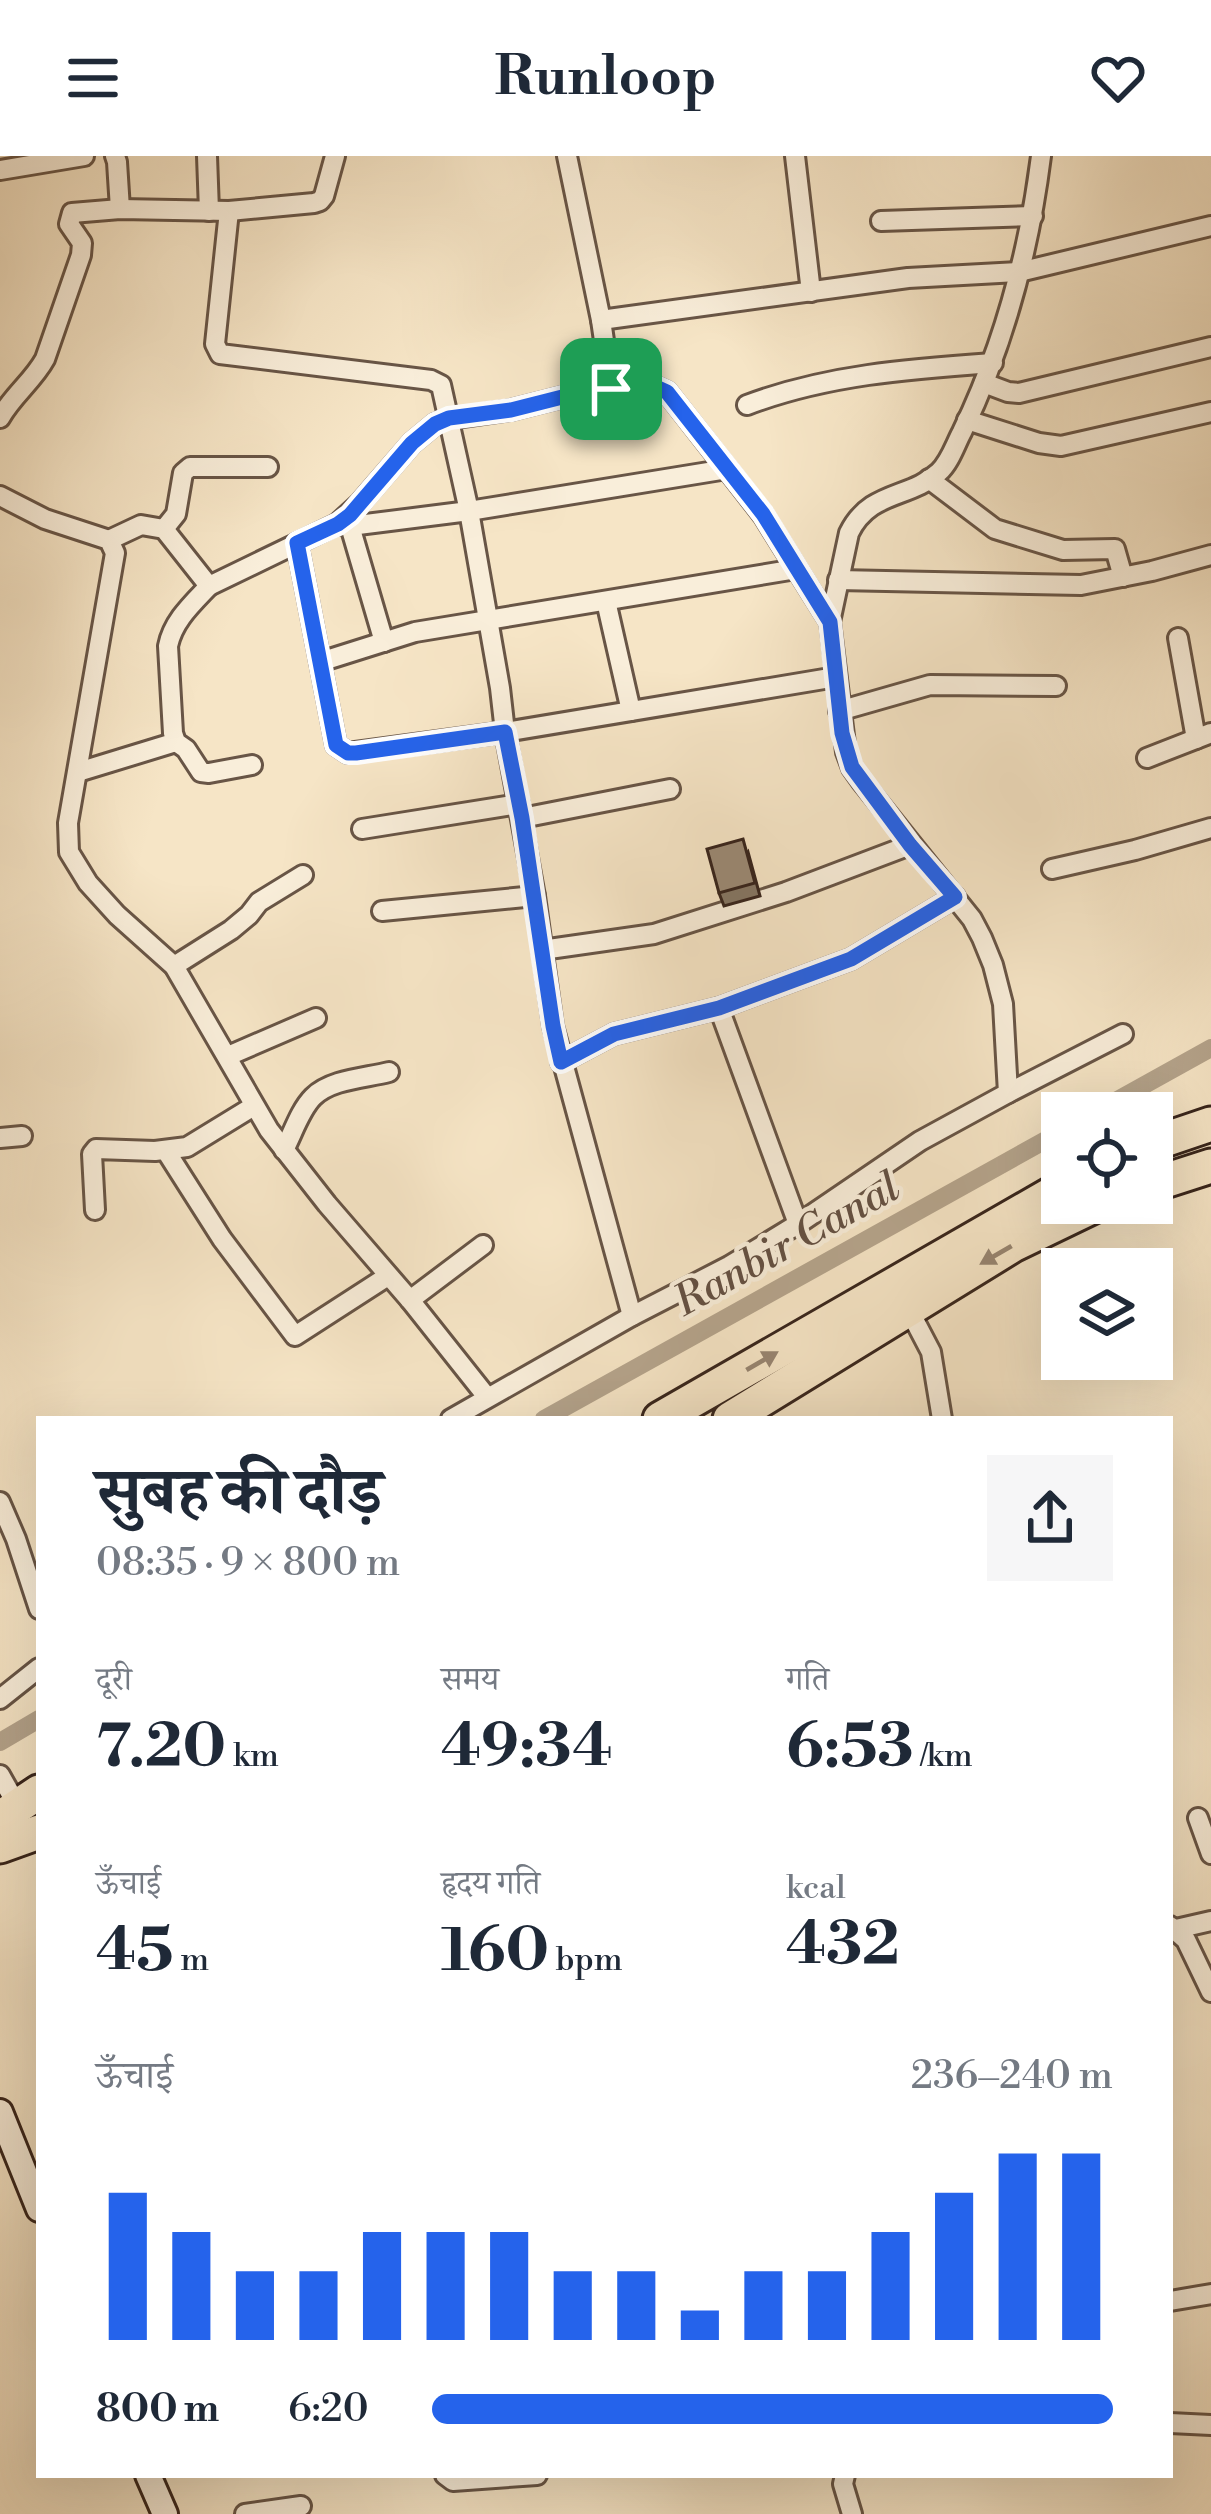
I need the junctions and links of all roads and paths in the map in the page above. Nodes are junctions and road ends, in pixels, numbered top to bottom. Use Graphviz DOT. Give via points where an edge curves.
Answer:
graph roads {
  1 [pos="84,156"];
  2 [pos="115,156"];
  3 [pos="207,156"];
  4 [pos="334,156"];
  5 [pos="567,156"];
  6 [pos="795,156"];
  7 [pos="1041,156"];
  8 [pos="0,170"];
  9 [pos="120,209"];
  10 [pos="219,211"];
  11 [pos="1034,215"];
  12 [pos="881,221"];
  13 [pos="1211,226"];
  14 [pos="1019,272"];
  15 [pos="811,292"];
  16 [pos="601,320"];
  17 [pos="1211,347"];
  18 [pos="993,363"];
  19 [pos="984,383"];
  20 [pos="611,389"];
  21 [pos="747,405"];
  22 [pos="1211,412"];
  23 [pos="0,418"];
  24 [pos="449,418"];
  25 [pos="968,420"];
  26 [pos="268,467"];
  27 [pos="727,469"];
  28 [pos="929,478"];
  29 [pos="0,496"];
  30 [pos="469,511"];
  31 [pos="344,525"];
  32 [pos="164,529"];
  33 [pos="109,540"];
  34 [pos="297,543"];
  35 [pos="1211,555"];
  36 [pos="796,568"];
  37 [pos="1123,577"];
  38 [pos="838,580"];
  39 [pos="209,586"];
  40 [pos="607,601"];
  41 [pos="488,621"];
  42 [pos="830,622"];
  43 [pos="1178,638"];
  44 [pos="384,642"];
  45 [pos="320,662"];
  46 [pos="836,677"];
  47 [pos="1056,686"];
  48 [pos="632,711"];
  49 [pos="839,711"];
  50 [pos="505,732"];
  51 [pos="1203,736"];
  52 [pos="176,742"];
  53 [pos="1148,758"];
  54 [pos="252,765"];
  55 [pos="78,772"];
  56 [pos="670,789"];
  57 [pos="520,811"];
  58 [pos="1211,828"];
  59 [pos="362,830"];
  60 [pos="910,845"];
  61 [pos="1052,869"];
  62 [pos="303,875"];
  63 [pos="535,896"];
  64 [pos="955,897"];
  65 [pos="382,911"];
  66 [pos="542,950"];
  67 [pos="174,966"];
  68 [pos="719,1008"];
  69 [pos="316,1018"];
  70 [pos="1124,1034"];
  71 [pos="228,1056"];
  72 [pos="561,1062"];
  73 [pos="389,1072"];
  74 [pos="1009,1093"];
  75 [pos="254,1106"];
  76 [pos="1211,1124"];
  77 [pos="22,1136"];
  78 [pos="1173,1137"];
  79 [pos="0,1138"];
  80 [pos="284,1150"];
  81 [pos="166,1151"];
  82 [pos="1209,1168"];
  83 [pos="1173,1179"];
  84 [pos="1041,1200"];
  85 [pos="95,1210"];
  86 [pos="798,1224"];
  87 [pos="1056,1224"];
  88 [pos="482,1245"];
  89 [pos="388,1276"];
  90 [pos="410,1300"];
  91 [pos="908,1308"];
  92 [pos="632,1316"];
  93 [pos="487,1396"];
  94 [pos="456,1416"];
  95 [pos="665,1416"];
  96 [pos="735,1416"];
  97 [pos="942,1416"];
  98 [pos="0,1502"];
  99 [pos="36,1600"];
  100 [pos="36,1670"];
  101 [pos="0,1700"];
  102 [pos="0,1775"];
  103 [pos="19,1805"];
  104 [pos="1198,1818"];
  105 [pos="36,1833"];
  106 [pos="0,1846"];
  107 [pos="1211,1854"];
  108 [pos="1211,1922"];
  109 [pos="1173,1928"];
  110 [pos="1211,1992"];
  111 [pos="0,2112"];
  112 [pos="8,2154"];
  113 [pos="36,2204"];
  114 [pos="1211,2294"];
  115 [pos="1173,2300"];
  116 [pos="1173,2423"];
  117 [pos="1211,2425"];
  118 [pos="149,2478"];
  119 [pos="449,2478"];
  120 [pos="495,2478"];
  121 [pos="844,2478"];
  122 [pos="301,2506"];
  123 [pos="165,2514"];
  124 [pos="245,2514"];
  125 [pos="852,2514"];
  1 -- 8 [label="street"];
  2 -- 9 [label="street"];
  3 -- 10 [label="street"];
  4 -- 10 [label="street" via="320,201"];
  5 -- 16 [label="street"];
  6 -- 15 [label="street"];
  7 -- 11 [label="street"];
  9 -- 10 [label="street"];
  9 -- 23 [label="street" via="72,212 80,255 42,365"];
  10 -- 24 [label="street" via="220,354 431,380 441,386"];
  11 -- 12 [label="street"];
  11 -- 14 [label="street"];
  13 -- 14 [label="street"];
  14 -- 15 [label="street"];
  14 -- 18 [label="street"];
  15 -- 16 [label="street"];
  16 -- 20 [label="street"];
  17 -- 19 [label="street" via="1019,393"];
  18 -- 19 [label="street"];
  18 -- 21 [label="street" via="831,380"];
  19 -- 25 [label="street"];
  20 -- 24 [label="street"];
  20 -- 27 [label="street" via="667,392"];
  22 -- 25 [label="street" via="1061,446"];
  24 -- 30 [label="street"];
  24 -- 31 [label="street" via="422,432"];
  25 -- 28 [label="street" via="947,462"];
  26 -- 32 [label="street" via="190,467"];
  27 -- 30 [label="street"];
  27 -- 36 [label="street"];
  28 -- 37 [label="street" via="995,529 1063,550 1115,549"];
  28 -- 38 [label="street" via="861,514"];
  29 -- 33 [label="street"];
  30 -- 31 [label="street"];
  30 -- 41 [label="street"];
  31 -- 34 [label="street"];
  31 -- 44 [label="street"];
  32 -- 33 [label="street" via="141,525"];
  32 -- 39 [label="street"];
  33 -- 55 [label="street" via="113,574"];
  34 -- 39 [label="street"];
  34 -- 45 [label="street"];
  35 -- 37 [label="street"];
  36 -- 40 [label="street"];
  36 -- 42 [label="street"];
  37 -- 38 [label="street" via="1082,585"];
  38 -- 42 [label="street"];
  39 -- 52 [label="street" via="170,636"];
  40 -- 41 [label="street"];
  40 -- 48 [label="street"];
  41 -- 44 [label="street"];
  41 -- 50 [label="street"];
  42 -- 46 [label="street"];
  43 -- 51 [label="street"];
  44 -- 45 [label="street"];
  45 -- 50 [label="street" via="336,745 348,753"];
  46 -- 48 [label="street"];
  46 -- 49 [label="street"];
  47 -- 49 [label="street" via="929,686"];
  48 -- 50 [label="street"];
  49 -- 60 [label="street" via="852,767"];
  50 -- 57 [label="street"];
  51 -- 53 [label="street"];
  52 -- 54 [label="street" via="201,772"];
  52 -- 55 [label="street"];
  55 -- 67 [label="street" via="69,852 100,898"];
  56 -- 57 [label="street"];
  57 -- 59 [label="street"];
  57 -- 63 [label="street"];
  58 -- 61 [label="street"];
  60 -- 64 [label="street"];
  60 -- 66 [label="street" via="654,934"];
  62 -- 67 [label="street"];
  63 -- 65 [label="street"];
  63 -- 66 [label="street"];
  64 -- 68 [label="street" via="851,959"];
  64 -- 74 [label="street" via="993,965"];
  66 -- 72 [label="street"];
  67 -- 71 [label="street"];
  68 -- 72 [label="street" via="614,1034"];
  68 -- 86 [label="street"];
  69 -- 71 [label="street"];
  70 -- 74 [label="street"];
  71 -- 75 [label="street"];
  72 -- 92 [label="street"];
  73 -- 80 [label="street" via="318,1093"];
  74 -- 86 [label="street" via="920,1141"];
  75 -- 80 [label="street"];
  75 -- 81 [label="street"];
  76 -- 78 [label="highway"];
  77 -- 79 [label="street"];
  80 -- 89 [label="street"];
  81 -- 85 [label="street" via="96,1149"];
  81 -- 89 [label="street" via="294,1335"];
  82 -- 83 [label="highway"];
  95 -- 84 [label="highway, one-way"];
  86 -- 92 [label="street"];
  87 -- 91 [label="highway, one-way"];
  88 -- 90 [label="street"];
  89 -- 90 [label="street"];
  90 -- 93 [label="street"];
  91 -- 96 [label="highway"];
  91 -- 97 [label="street" via="932,1352"];
  92 -- 93 [label="street"];
  93 -- 94 [label="street"];
  98 -- 99 [label="street"];
  100 -- 101 [label="street"];
  102 -- 103 [label="street"];
  104 -- 107 [label="street"];
  105 -- 106 [label="highway"];
  108 -- 109 [label="street"];
  109 -- 110 [label="street"];
  111 -- 112 [label="street"];
  112 -- 113 [label="street"];
  114 -- 115 [label="street"];
  116 -- 117 [label="street"];
  118 -- 123 [label="street"];
  119 -- 120 [label="street"];
  121 -- 125 [label="street"];
  122 -- 124 [label="street"];
}
